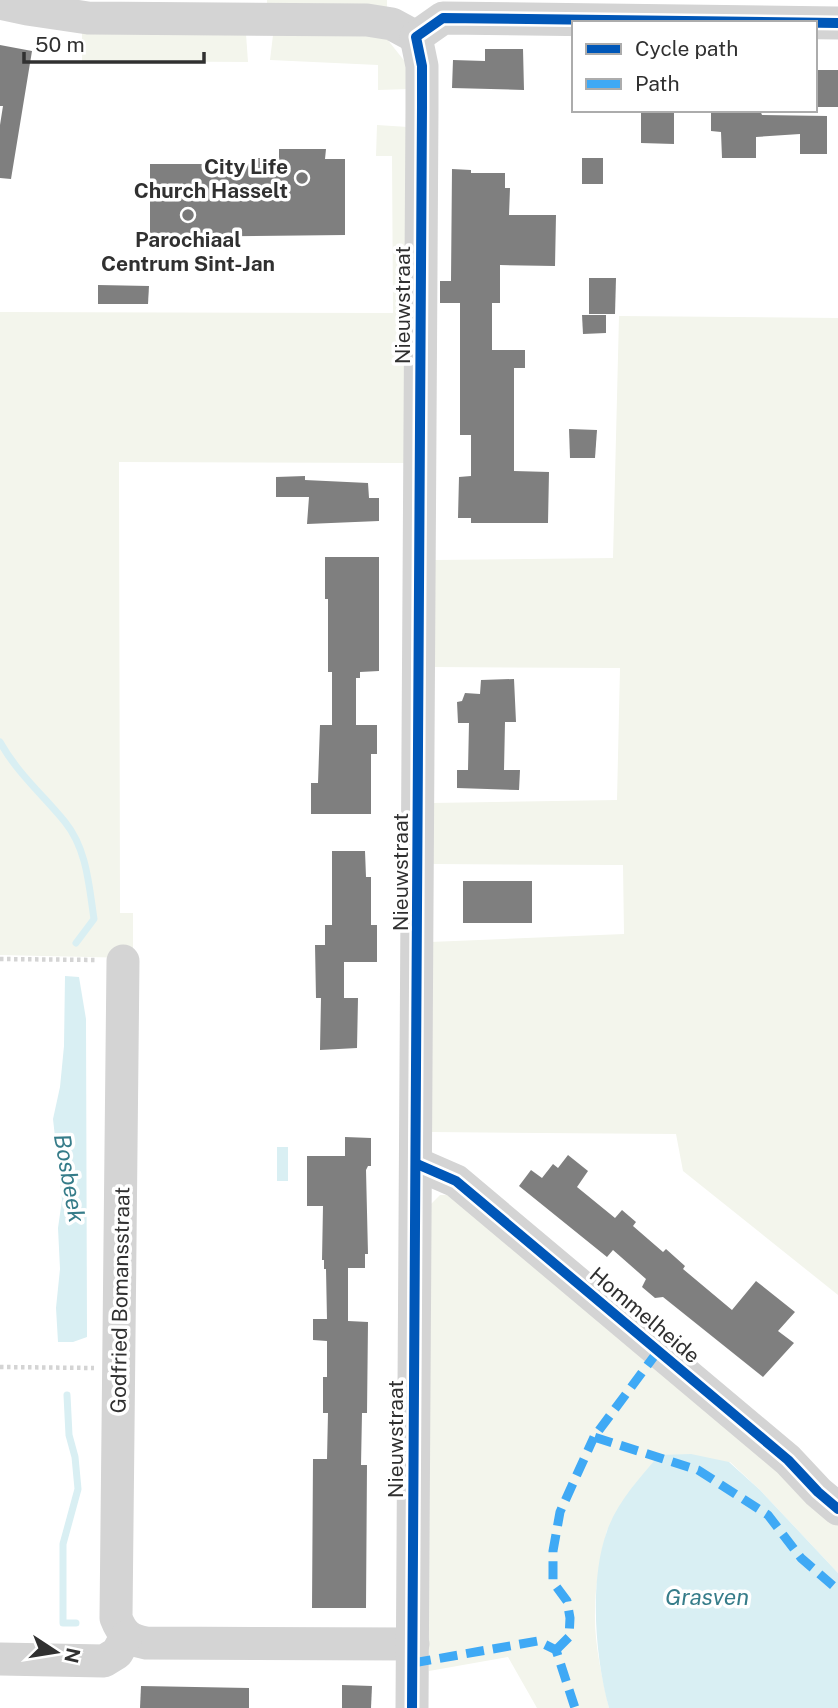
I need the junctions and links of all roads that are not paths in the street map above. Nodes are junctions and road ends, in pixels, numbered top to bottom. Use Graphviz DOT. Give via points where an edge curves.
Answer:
graph roads {
  1 [pos="0,3"];
  2 [pos="680,21"];
  3 [pos="817,23"];
  4 [pos="838,23"];
  5 [pos="416,37"];
  6 [pos="123,961"];
  7 [pos="417,1164"];
  8 [pos="838,1509"];
  9 [pos="126,1637"];
  10 [pos="413,1644"];
  11 [pos="0,1659"];
  12 [pos="412,1708"];
  1 -- 5 [label="street" via="88,18 367,20 392,24"];
  2 -- 5 [label="street" via="443,18"];
  3 -- 4 [label="street"];
  5 -- 7 [label="street, Nieuwstraat" via="422,66"];
  6 -- 9 [label="street, Godfried Bomansstraat" via="116,1618"];
  7 -- 8 [label="street, Hommelheide" via="456,1181 778,1452"];
  7 -- 10 [label="street, Nieuwstraat"];
  9 -- 10 [label="street" via="146,1643"];
  9 -- 11 [label="street" via="117,1653 104,1661"];
  10 -- 12 [label="street, Nieuwstraat"];
}
